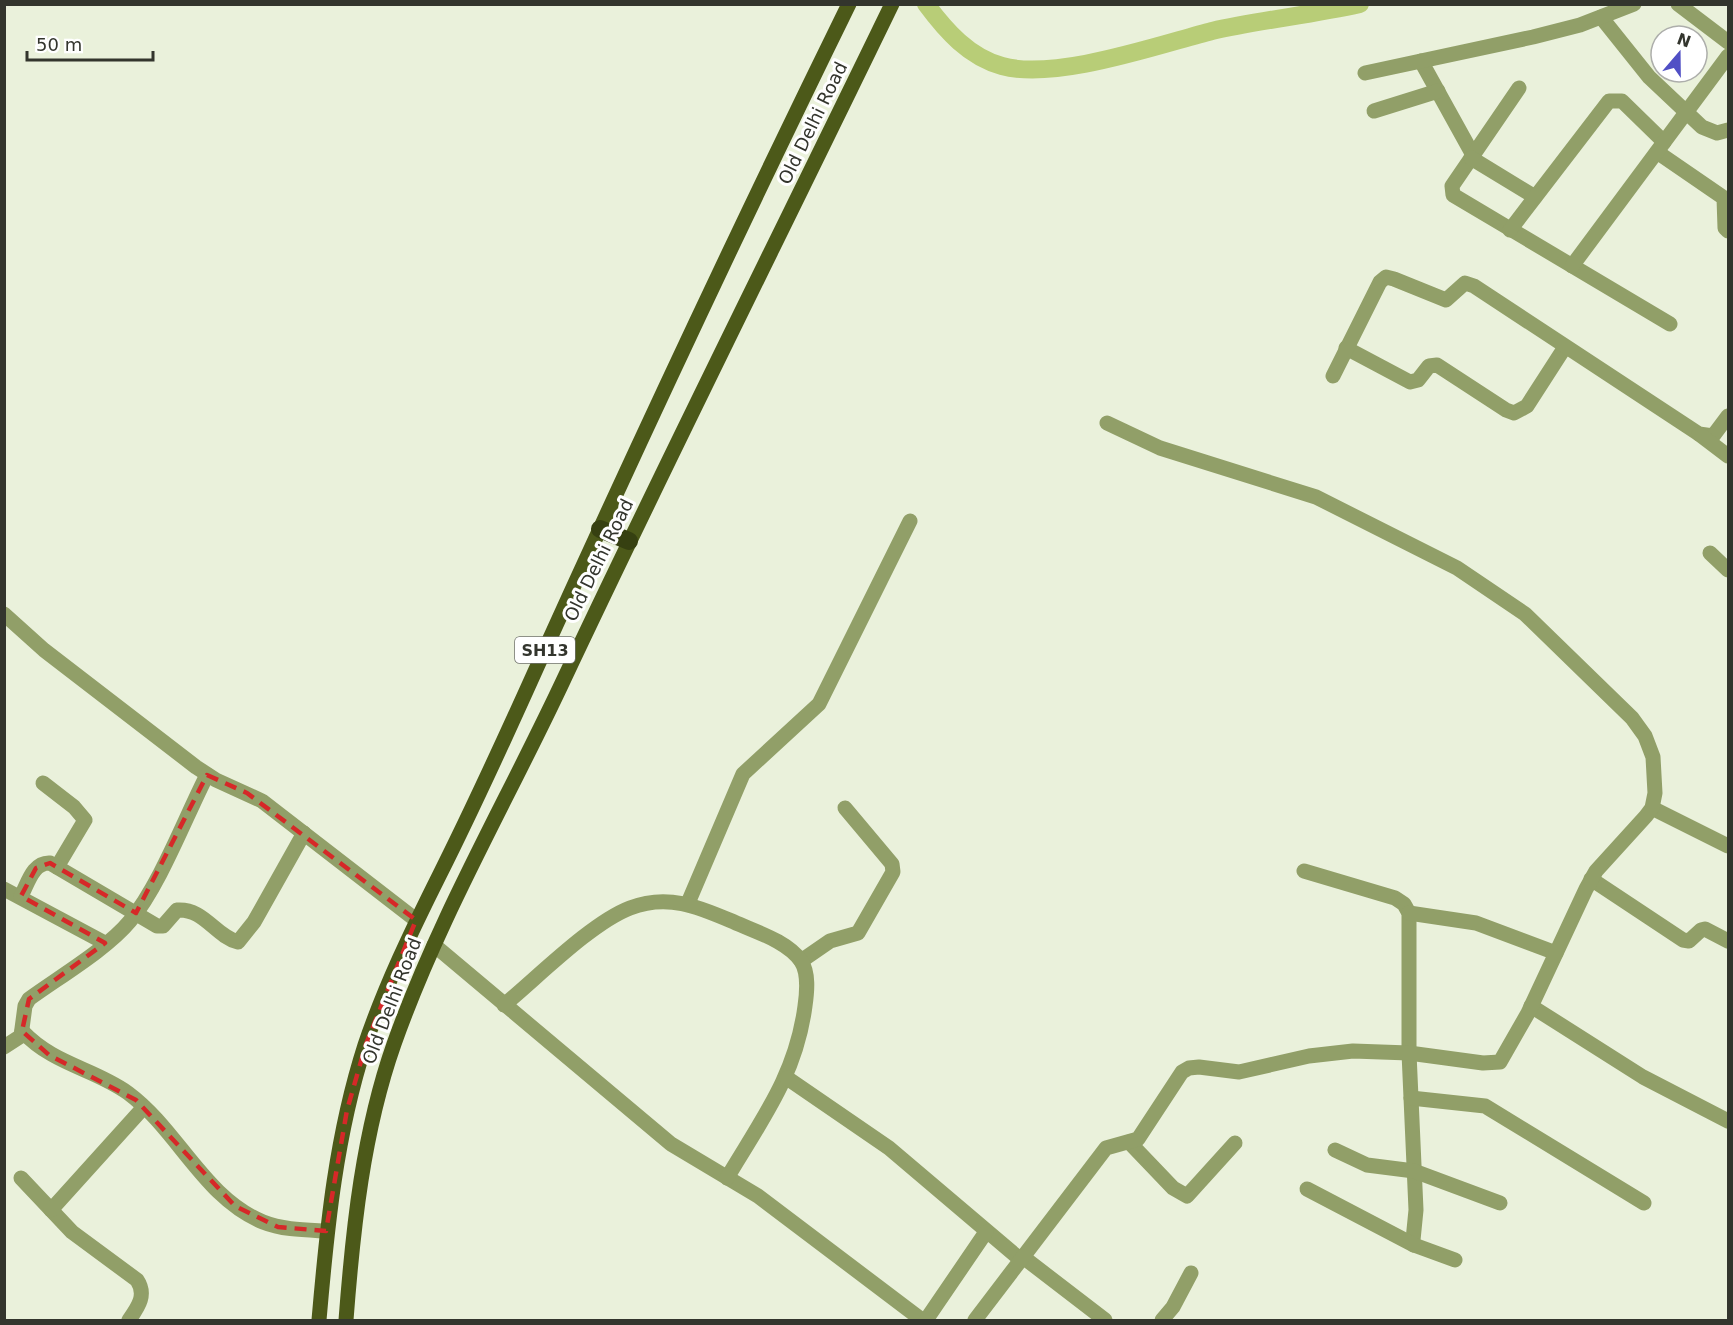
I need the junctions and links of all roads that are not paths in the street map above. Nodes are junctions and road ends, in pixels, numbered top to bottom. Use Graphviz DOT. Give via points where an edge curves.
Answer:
graph roads {
  1 [pos="849,4"];
  2 [pos="892,4"];
  3 [pos="1634,4"];
  4 [pos="1678,4"];
  5 [pos="1601,17"];
  6 [pos="1728,42"];
  7 [pos="1728,56"];
  8 [pos="1421,61"];
  9 [pos="1365,73"];
  10 [pos="1519,88"];
  11 [pos="1438,91"];
  12 [pos="1374,111"];
  13 [pos="1686,112"];
  14 [pos="1728,130"];
  15 [pos="1661,147"];
  16 [pos="1472,157"];
  17 [pos="1535,197"];
  18 [pos="1510,230"];
  19 [pos="1728,231"];
  20 [pos="1572,266"];
  21 [pos="1670,324"];
  22 [pos="1346,348"];
  23 [pos="1565,348"];
  24 [pos="1333,376"];
  25 [pos="1728,416"];
  26 [pos="1107,423"];
  27 [pos="1699,434"];
  28 [pos="1728,456"];
  29 [pos="910,521"];
  30 [pos="600,529"];
  31 [pos="629,541"];
  32 [pos="1710,553"];
  33 [pos="1728,570"];
  34 [pos="4,614"];
  35 [pos="207,775"];
  36 [pos="43,783"];
  37 [pos="845,808"];
  38 [pos="1652,808"];
  39 [pos="304,833"];
  40 [pos="1728,846"];
  41 [pos="57,867"];
  42 [pos="1304,871"];
  43 [pos="1591,879"];
  44 [pos="4,889"];
  45 [pos="21,896"];
  46 [pos="688,903"];
  47 [pos="136,913"];
  48 [pos="1409,913"];
  49 [pos="416,920"];
  50 [pos="1728,941"];
  51 [pos="105,943"];
  52 [pos="434,945"];
  53 [pos="1556,953"];
  54 [pos="801,961"];
  55 [pos="504,1005"];
  56 [pos="1531,1006"];
  57 [pos="22,1031"];
  58 [pos="4,1047"];
  59 [pos="1409,1053"];
  60 [pos="787,1078"];
  61 [pos="1411,1098"];
  62 [pos="144,1107"];
  63 [pos="1728,1121"];
  64 [pos="1129,1142"];
  65 [pos="1235,1143"];
  66 [pos="1335,1150"];
  67 [pos="1414,1171"];
  68 [pos="21,1178"];
  69 [pos="728,1178"];
  70 [pos="1307,1189"];
  71 [pos="1500,1203"];
  72 [pos="1644,1203"];
  73 [pos="51,1210"];
  74 [pos="326,1231"];
  75 [pos="986,1232"];
  76 [pos="1414,1245"];
  77 [pos="1022,1258"];
  78 [pos="1455,1260"];
  79 [pos="1191,1273"];
  80 [pos="919,1319"];
  81 [pos="129,1320"];
  82 [pos="319,1320"];
  83 [pos="346,1320"];
  84 [pos="975,1320"];
  85 [pos="1104,1320"];
  86 [pos="1162,1320"];
  1 -- 30 [label="main road, Old Delhi Road / SH13"];
  2 -- 31 [label="main road, Old Delhi Road / SH13"];
  3 -- 5 [label="street"];
  4 -- 6 [label="street"];
  5 -- 8 [label="street" via="1533,37"];
  5 -- 13 [label="street" via="1649,77"];
  7 -- 13 [label="street"];
  8 -- 9 [label="street"];
  8 -- 11 [label="street"];
  10 -- 16 [label="street"];
  11 -- 12 [label="street"];
  11 -- 16 [label="street"];
  13 -- 14 [label="street" via="1710,132"];
  13 -- 15 [label="street"];
  15 -- 17 [label="street" via="1622,101 1613,99"];
  15 -- 19 [label="street" via="1724,198"];
  15 -- 20 [label="street"];
  16 -- 17 [label="street"];
  16 -- 18 [label="street" via="1452,186 1453,195"];
  17 -- 18 [label="street"];
  18 -- 20 [label="street"];
  20 -- 21 [label="street"];
  22 -- 23 [label="street" via="1410,382 1437,364 1514,413 1527,406"];
  22 -- 23 [label="street" via="1374,288 1386,278 1446,300 1465,283 1474,286"];
  22 -- 24 [label="street"];
  23 -- 27 [label="street"];
  25 -- 27 [label="street" via="1713,436"];
  26 -- 38 [label="street" via="1160,448 1316,497 1483,584 1537,623 1632,718 1653,757"];
  27 -- 28 [label="street"];
  29 -- 46 [label="street" via="819,704 743,774"];
  30 -- 31 [label="highway"];
  30 -- 49 [label="main road, Old Delhi Road / SH13" via="485,781"];
  31 -- 52 [label="main road, Old Delhi Road / SH13" via="546,717 457,890"];
  32 -- 33 [label="street"];
  34 -- 35 [label="street" via="44,650"];
  35 -- 39 [label="street" via="262,801"];
  35 -- 47 [label="street"];
  36 -- 41 [label="street" via="85,820"];
  37 -- 54 [label="street" via="892,864 893,872 858,933 830,941"];
  38 -- 40 [label="street"];
  38 -- 43 [label="street"];
  39 -- 47 [label="street" via="254,922 238,942 192,911 177,910 163,926 149,923"];
  39 -- 49 [label="street"];
  41 -- 45 [label="street" via="43,863 36,868"];
  41 -- 47 [label="street"];
  42 -- 48 [label="street" via="1395,898"];
  43 -- 50 [label="street" via="1683,940 1689,941 1705,929"];
  43 -- 53 [label="street"];
  44 -- 45 [label="street"];
  45 -- 51 [label="street"];
  46 -- 54 [label="street" via="774,940"];
  46 -- 55 [label="street" via="664,901 621,913 594,929"];
  47 -- 51 [label="street"];
  48 -- 53 [label="street" via="1476,923"];
  48 -- 59 [label="street"];
  49 -- 74 [label="main road, Old Delhi Road / SH13" via="366,1044 347,1110"];
  51 -- 57 [label="street" via="29,999 24,1006"];
  52 -- 55 [label="street"];
  52 -- 83 [label="main road, Old Delhi Road / SH13" via="376,1104 351,1254"];
  53 -- 56 [label="street"];
  54 -- 60 [label="street" via="807,996"];
  55 -- 69 [label="street" via="653,1129"];
  56 -- 59 [label="street" via="1500,1062"];
  56 -- 63 [label="street" via="1643,1077"];
  57 -- 58 [label="street" via="16,1041"];
  57 -- 62 [label="street" via="49,1055 111,1083"];
  59 -- 61 [label="street"];
  59 -- 64 [label="street" via="1319,1055 1230,1073 1189,1068 1182,1072 1144,1132"];
  60 -- 69 [label="street"];
  60 -- 75 [label="street" via="889,1148"];
  61 -- 67 [label="street"];
  61 -- 72 [label="street" via="1485,1106"];
  62 -- 73 [label="street"];
  62 -- 74 [label="street" via="235,1206 278,1227"];
  64 -- 65 [label="street" via="1173,1188 1186,1196"];
  64 -- 77 [label="street" via="1106,1148"];
  66 -- 67 [label="street" via="1376,1168"];
  67 -- 71 [label="street"];
  67 -- 76 [label="street"];
  68 -- 73 [label="street"];
  69 -- 80 [label="street" via="758,1196"];
  70 -- 76 [label="street"];
  73 -- 81 [label="street" via="72,1232 142,1288 140,1304"];
  74 -- 82 [label="main road, Old Delhi Road / SH13"];
  75 -- 77 [label="street"];
  75 -- 80 [label="street"];
  76 -- 78 [label="street"];
  77 -- 84 [label="street"];
  77 -- 85 [label="street"];
  79 -- 86 [label="street"];
}
